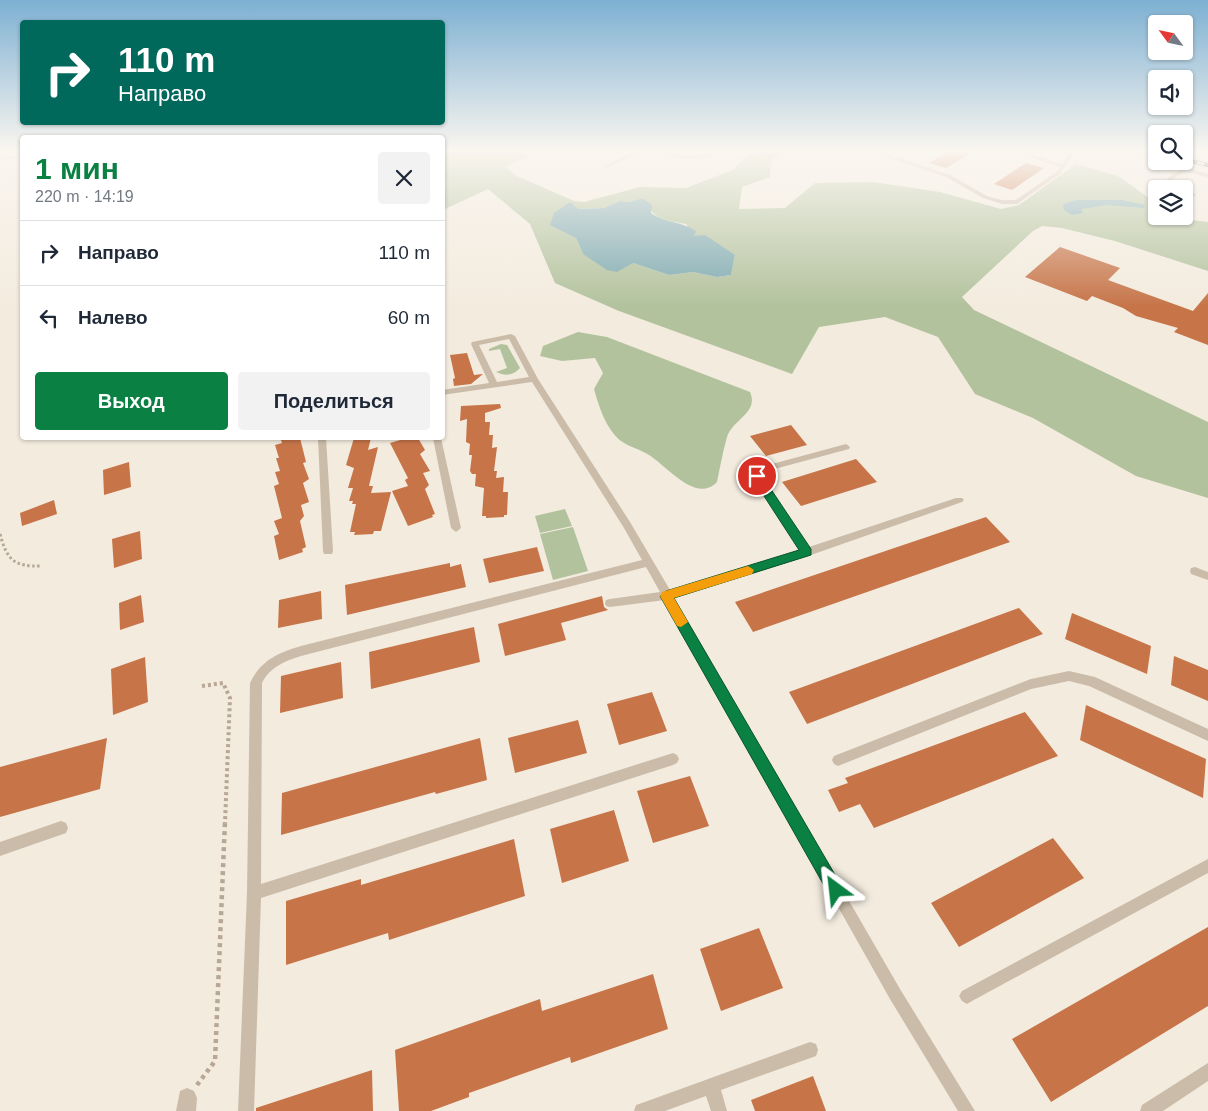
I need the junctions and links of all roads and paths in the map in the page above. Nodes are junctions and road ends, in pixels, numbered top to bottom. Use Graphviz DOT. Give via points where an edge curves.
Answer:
graph roads {
  1 [pos="534,379"];
  2 [pos="494,385"];
  3 [pos="445,393"];
  4 [pos="322,440"];
  5 [pos="437,440"];
  6 [pos="846,447"];
  7 [pos="959,500"];
  8 [pos="456,528"];
  9 [pos="0,534"];
  10 [pos="328,552"];
  11 [pos="807,552"];
  12 [pos="648,562"];
  13 [pos="42,566"];
  14 [pos="1195,571"];
  15 [pos="1208,576"];
  16 [pos="666,596"];
  17 [pos="610,603"];
  18 [pos="202,686"];
  19 [pos="1208,734"];
  20 [pos="673,759"];
  21 [pos="838,760"];
  22 [pos="61,828"];
  23 [pos="0,849"];
  24 [pos="1208,866"];
  25 [pos="254,892"];
  26 [pos="967,996"];
  27 [pos="810,1050"];
  28 [pos="1208,1071"];
  29 [pos="712,1085"];
  30 [pos="187,1104"];
  31 [pos="246,1111"];
  32 [pos="642,1111"];
  33 [pos="719,1111"];
  34 [pos="967,1111"];
  35 [pos="1148,1111"];
  1 -- 2 [label="lane"];
  1 -- 2 [label="lane" via="512,336 475,344"];
  1 -- 12 [label="lane"];
  2 -- 3 [label="lane"];
  4 -- 10 [label="lane"];
  5 -- 8 [label="lane"];
  6 -- 11 [label="lane" via="764,469 757,476"];
  7 -- 11 [label="lane"];
  9 -- 13 [label="path" via="9,560 22,568"];
  11 -- 16 [label="lane"];
  12 -- 16 [label="lane"];
  12 -- 25 [label="lane" via="276,659 262,671 256,683"];
  14 -- 15 [label="lane"];
  16 -- 17 [label="lane"];
  16 -- 34 [label="lane" via="895,994"];
  18 -- 30 [label="path" via="223,683 230,698 216,1060"];
  19 -- 21 [label="lane" via="1091,681 1059,676"];
  20 -- 25 [label="lane"];
  22 -- 23 [label="lane"];
  24 -- 26 [label="lane"];
  25 -- 31 [label="lane"];
  27 -- 29 [label="lane"];
  28 -- 35 [label="lane"];
  29 -- 32 [label="lane"];
  29 -- 33 [label="lane"];
}
